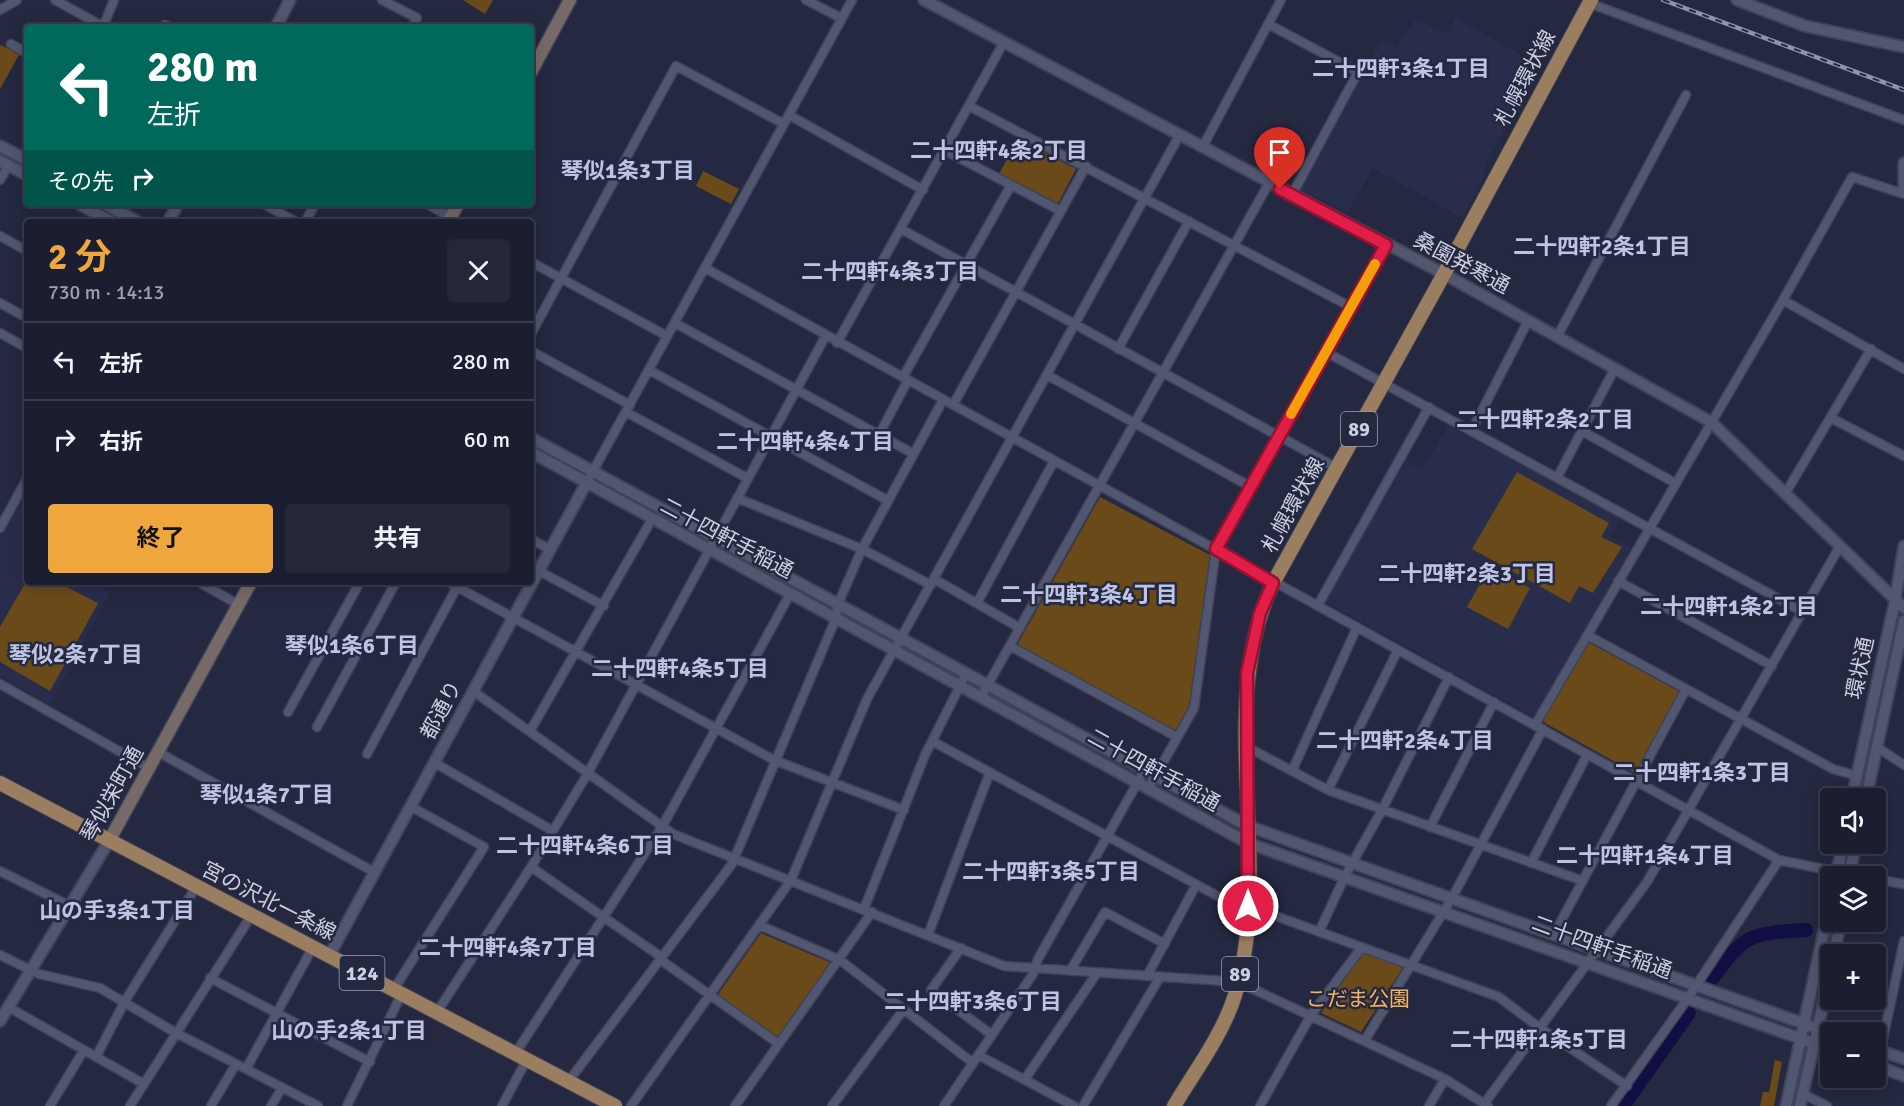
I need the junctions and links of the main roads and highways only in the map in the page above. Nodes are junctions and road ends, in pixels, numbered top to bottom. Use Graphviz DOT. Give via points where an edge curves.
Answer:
graph roads {
  1 [pos="570,0"];
  2 [pos="1590,2"];
  3 [pos="534,66"];
  4 [pos="249,585"];
  5 [pos="0,783"];
  6 [pos="109,841"];
  7 [pos="608,1104"];
  8 [pos="1174,1106"];
  1 -- 3 [label="main road"];
  2 -- 8 [label="main road, 札幌環状線 / 89" via="1260,613 1247,673 1244,957 1220,1030"];
  4 -- 6 [label="main road, 琴似栄町通"];
  5 -- 6 [label="main road, 宮の沢北一条線 / 124"];
  6 -- 7 [label="main road, 宮の沢北一条線 / 124"];
}
